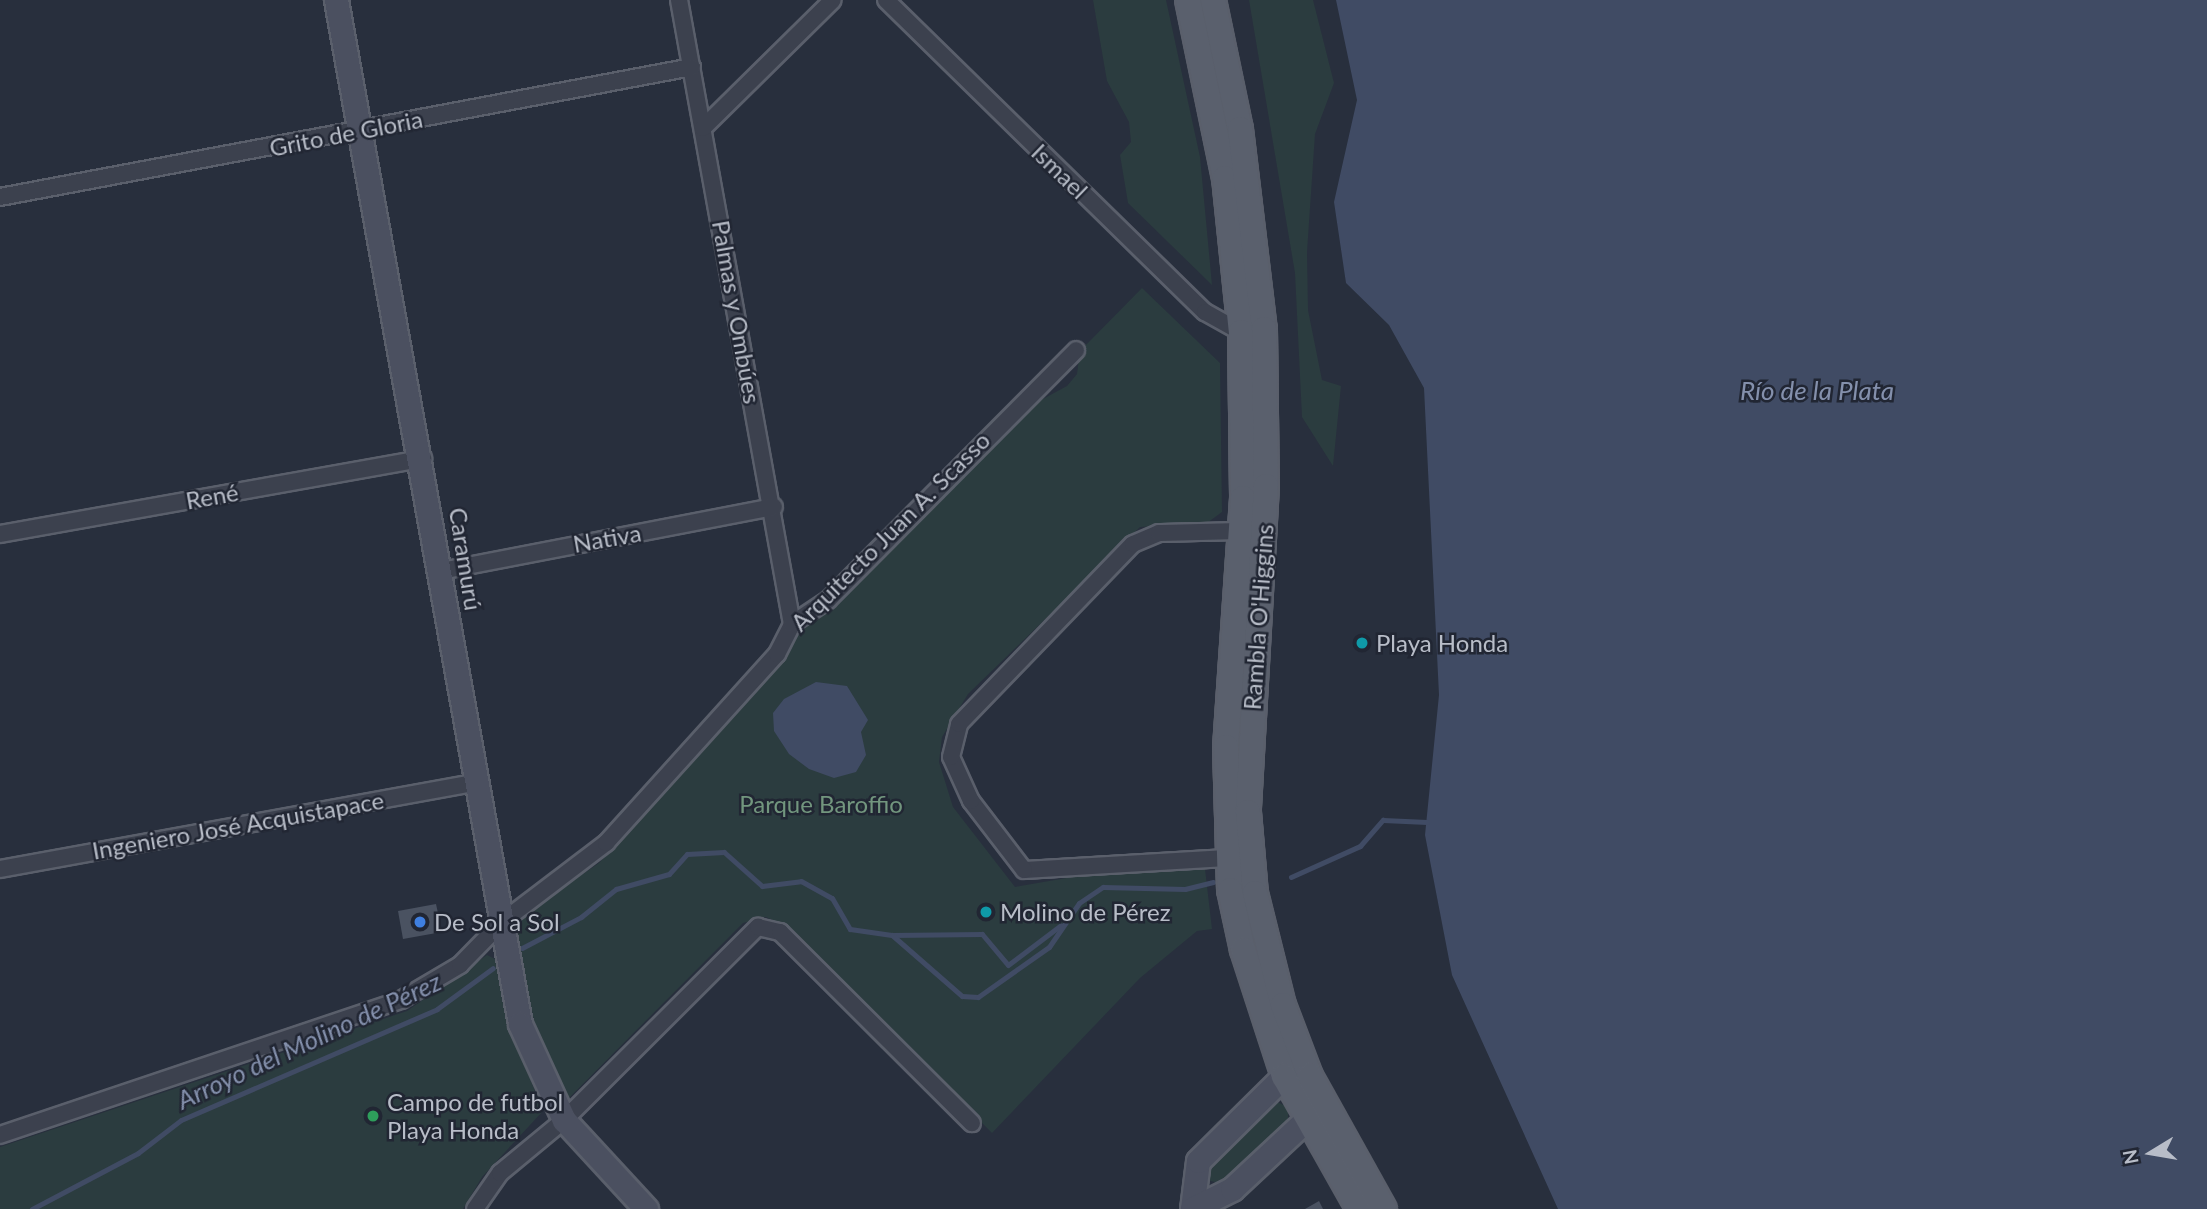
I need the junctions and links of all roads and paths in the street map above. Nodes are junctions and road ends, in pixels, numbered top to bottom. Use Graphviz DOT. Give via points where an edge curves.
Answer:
graph roads {
  1 [pos="336,0"];
  2 [pos="679,0"];
  3 [pos="833,0"];
  4 [pos="886,0"];
  5 [pos="1188,0"];
  6 [pos="1213,0"];
  7 [pos="692,67"];
  8 [pos="703,128"];
  9 [pos="360,131"];
  10 [pos="0,197"];
  11 [pos="1241,332"];
  12 [pos="1076,350"];
  13 [pos="423,458"];
  14 [pos="774,507"];
  15 [pos="1241,531"];
  16 [pos="0,534"];
  17 [pos="441,571"];
  18 [pos="792,624"];
  19 [pos="477,782"];
  20 [pos="1227,858"];
  21 [pos="0,869"];
  22 [pos="502,922"];
  23 [pos="1284,1076"];
  24 [pos="1315,1111"];
  25 [pos="564,1120"];
  26 [pos="972,1123"];
  27 [pos="0,1135"];
  28 [pos="475,1209"];
  29 [pos="646,1209"];
  30 [pos="1192,1209"];
  31 [pos="1359,1209"];
  32 [pos="1384,1209"];
  1 -- 9 [label="main road, Caramurú"];
  2 -- 7 [label="street, Palmas y Ombúes"];
  3 -- 8 [label="street"];
  4 -- 11 [label="street, Ismael" via="1205,312"];
  5 -- 11 [label="main road, Rambla O'Higgins" via="1225,178"];
  6 -- 24 [label="main road, Rambla O'Higgins" via="1240,129 1264,329 1267,472 1250,745 1250,861 1283,1005"];
  7 -- 8 [label="street, Palmas y Ombúes"];
  7 -- 9 [label="street, Grito de Gloria"];
  8 -- 14 [label="street, Palmas y Ombúes"];
  9 -- 10 [label="street, Grito de Gloria"];
  9 -- 13 [label="main road, Caramurú"];
  11 -- 15 [label="main road, Rambla O'Higgins"];
  12 -- 18 [label="street, Arquitecto Juan A. Scasso" via="828,600"];
  13 -- 16 [label="street, René"];
  13 -- 17 [label="main road, Caramurú"];
  14 -- 17 [label="street, Nativa"];
  14 -- 18 [label="street, Palmas y Ombúes"];
  15 -- 20 [label="main road, Rambla O'Higgins" via="1226,747"];
  15 -- 20 [label="street" via="1158,533 1133,544 959,724 951,757 971,801 1024,870"];
  17 -- 19 [label="main road, Caramurú"];
  18 -- 22 [label="street, Arquitecto Juan A. Scasso" via="778,654 606,843"];
  19 -- 21 [label="street, Ingeniero José Acquistapace"];
  19 -- 22 [label="main road, Caramurú"];
  20 -- 23 [label="main road, Rambla O'Higgins" via="1242,950"];
  22 -- 25 [label="main road, Caramurú" via="520,1024"];
  22 -- 27 [label="street, Arquitecto Juan A. Scasso" via="460,965 401,1000"];
  23 -- 24 [label="main road, Rambla O'Higgins"];
  23 -- 30 [label="main road" via="1198,1161"];
  24 -- 30 [label="main road" via="1231,1189"];
  24 -- 31 [label="main road, Rambla O'Higgins"];
  24 -- 32 [label="main road, Rambla O'Higgins"];
  25 -- 26 [label="street" via="748,930 766,926 780,932"];
  25 -- 28 [label="street" via="500,1173"];
  25 -- 29 [label="main road, Caramurú"];
}
